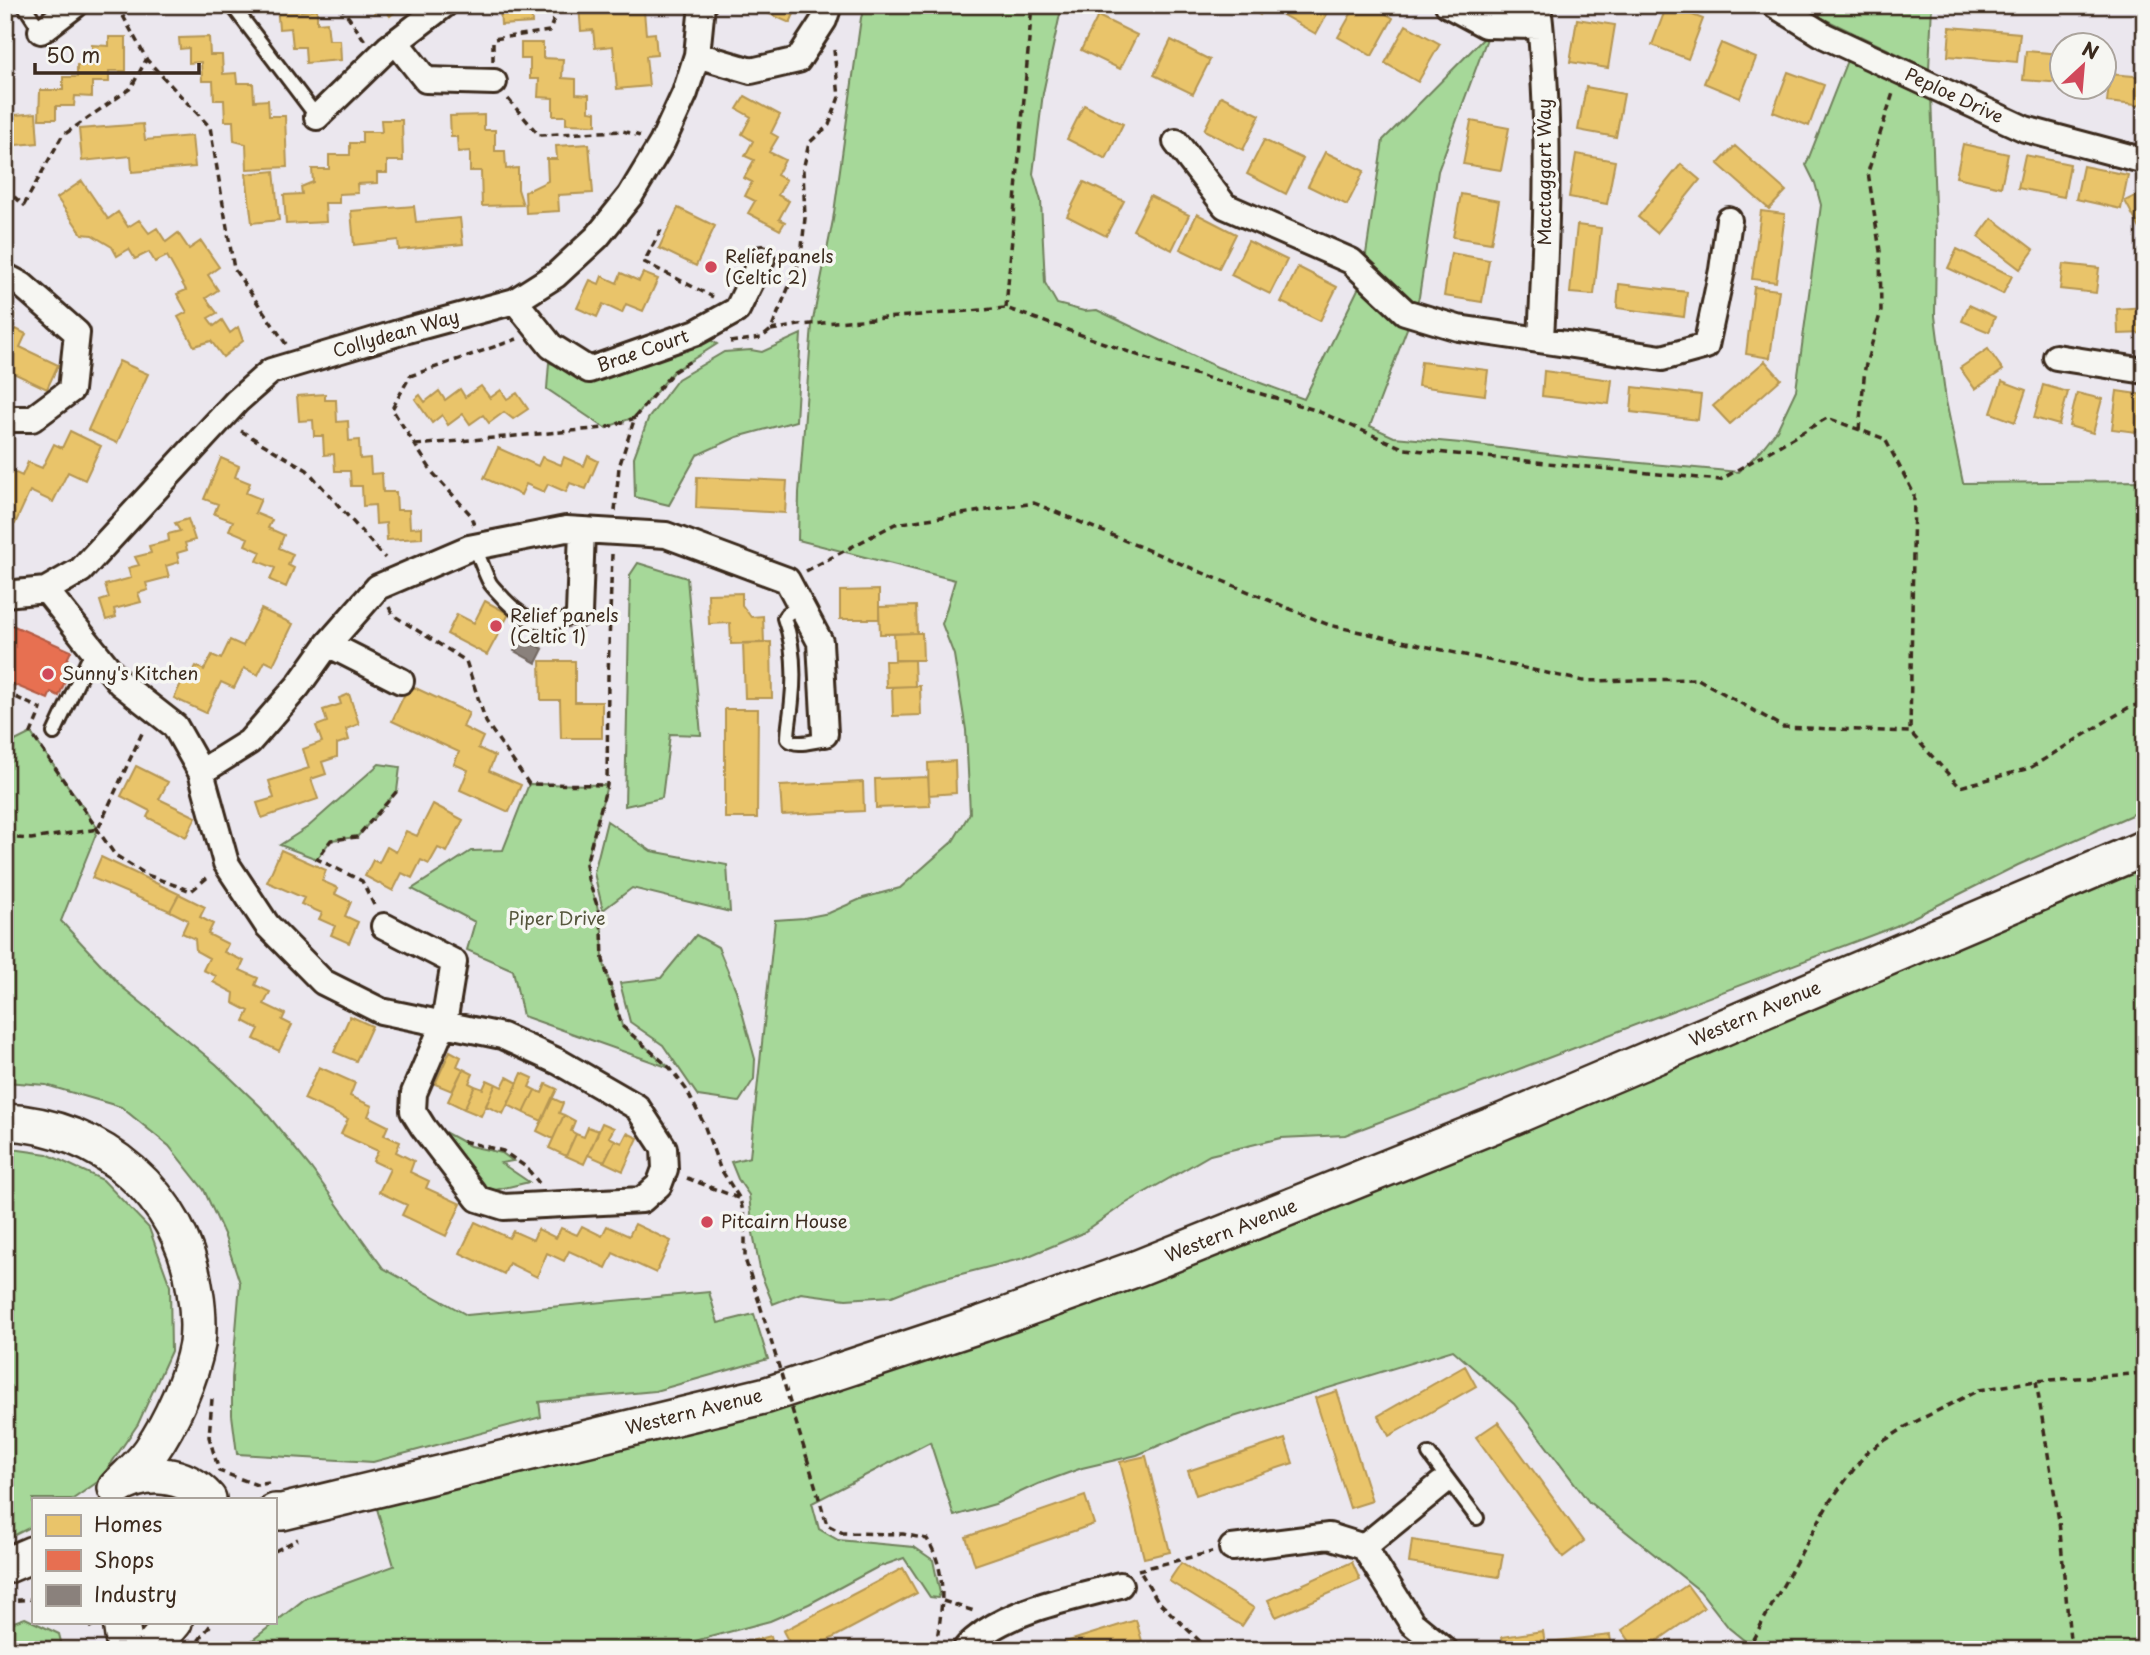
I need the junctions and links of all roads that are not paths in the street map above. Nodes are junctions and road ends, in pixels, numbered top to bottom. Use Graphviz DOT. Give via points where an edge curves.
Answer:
graph roads {
  1 [pos="24,5"];
  2 [pos="75,5"];
  3 [pos="232,5"];
  4 [pos="444,5"];
  5 [pos="702,5"];
  6 [pos="828,5"];
  7 [pos="1448,5"];
  8 [pos="1775,5"];
  9 [pos="1539,16"];
  10 [pos="41,32"];
  11 [pos="396,42"];
  12 [pos="696,55"];
  13 [pos="494,82"];
  14 [pos="317,117"];
  15 [pos="1176,142"];
  16 [pos="2145,161"];
  17 [pos="1729,220"];
  18 [pos="762,258"];
  19 [pos="5,276"];
  20 [pos="515,301"];
  21 [pos="1541,338"];
  22 [pos="2056,357"];
  23 [pos="2145,371"];
  24 [pos="5,419"];
  25 [pos="582,530"];
  26 [pos="479,546"];
  27 [pos="46,590"];
  28 [pos="5,594"];
  29 [pos="800,605"];
  30 [pos="579,614"];
  31 [pos="328,645"];
  32 [pos="93,649"];
  33 [pos="401,681"];
  34 [pos="54,733"];
  35 [pos="825,734"];
  36 [pos="201,772"];
  37 [pos="2145,848"];
  38 [pos="383,926"];
  39 [pos="444,1023"];
  40 [pos="5,1122"];
  41 [pos="173,1410"];
  42 [pos="1429,1454"];
  43 [pos="1444,1482"];
  44 [pos="197,1491"];
  45 [pos="110,1493"];
  46 [pos="277,1514"];
  47 [pos="1478,1518"];
  48 [pos="1364,1547"];
  49 [pos="1232,1548"];
  50 [pos="1129,1577"];
  51 [pos="121,1624"];
  52 [pos="172,1624"];
  53 [pos="125,1650"];
  54 [pos="149,1650"];
  55 [pos="965,1650"];
  56 [pos="1445,1650"];
  1 -- 10 [label="lane"];
  2 -- 10 [label="street"];
  3 -- 14 [label="lane"];
  4 -- 11 [label="street"];
  5 -- 12 [label="street, Collydean Way"];
  6 -- 12 [label="street" via="799,60 751,71"];
  7 -- 9 [label="street" via="1485,25"];
  8 -- 16 [label="street, Peploe Drive" via="1825,36 2025,129"];
  9 -- 21 [label="street, Mactaggart Way" via="1546,115"];
  11 -- 13 [label="street" via="426,80"];
  11 -- 14 [label="street"];
  12 -- 20 [label="street, Collydean Way" via="662,143 630,196 597,237 556,275"];
  15 -- 21 [label="street" via="1225,206 1351,261 1405,312 1458,328"];
  17 -- 21 [label="street" via="1706,346 1662,358"];
  18 -- 20 [label="street, Brae Court" via="737,310 697,332 589,370 551,346"];
  19 -- 24 [label="street" via="77,333 71,390 32,419"];
  20 -- 27 [label="street, Collydean Way" via="271,370 81,570"];
  22 -- 23 [label="street"];
  25 -- 26 [label="street"];
  25 -- 29 [label="street" via="666,535 787,580"];
  25 -- 30 [label="street"];
  26 -- 30 [label="lane" via="492,587 521,615 547,623"];
  26 -- 31 [label="street" via="378,587"];
  27 -- 28 [label="street, Collydean Way"];
  27 -- 32 [label="street"];
  29 -- 35 [label="street" via="820,642"];
  29 -- 35 [label="lane" via="784,618 794,658 788,739 799,743 821,740"];
  31 -- 33 [label="street"];
  31 -- 36 [label="street" via="249,742"];
  32 -- 34 [label="lane"];
  32 -- 36 [label="street" via="120,683 175,726"];
  36 -- 39 [label="street" via="226,863 267,925 324,982 381,1011"];
  37 -- 46 [label="main road, Western Avenue" via="1501,1122 1112,1278 767,1395"];
  38 -- 39 [label="street" via="454,962"];
  39 -- 39 [label="street" via="414,1093 413,1111 478,1199 504,1207 642,1200 659,1185 666,1170 664,1148 637,1107 559,1062 502,1036"];
  40 -- 41 [label="main road" via="52,1128 109,1155 135,1175 174,1223 188,1252 198,1316 190,1371"];
  41 -- 44 [label="main road" via="174,1465"];
  41 -- 45 [label="main road" via="150,1452"];
  42 -- 43 [label="lane"];
  43 -- 47 [label="lane"];
  43 -- 48 [label="street"];
  44 -- 45 [label="main road" via="164,1475 140,1477"];
  48 -- 49 [label="street" via="1329,1536"];
  48 -- 56 [label="street" via="1412,1623"];
  50 -- 55 [label="street" via="1003,1621"];
  51 -- 53 [label="main road"];
  52 -- 54 [label="main road"];
}
